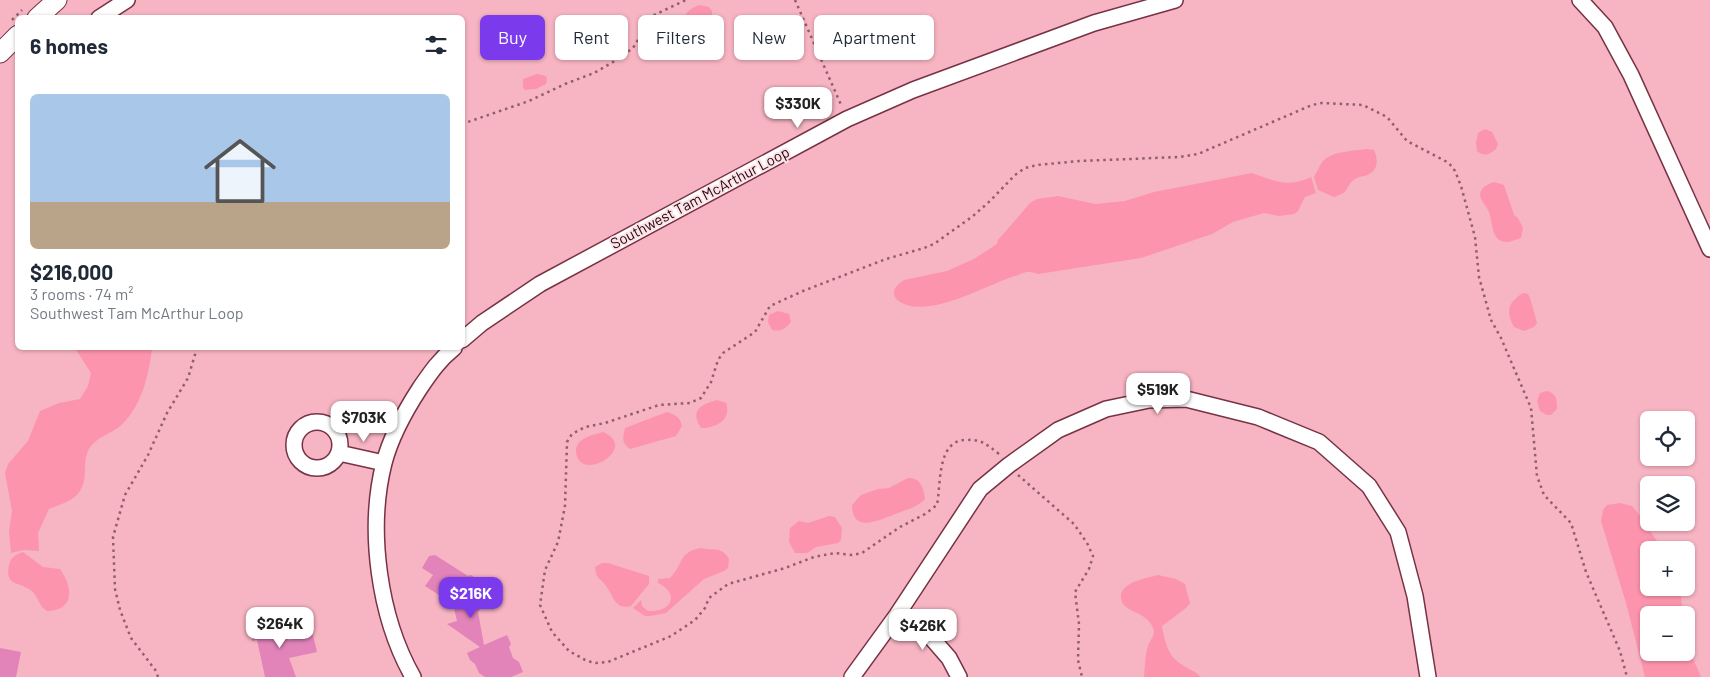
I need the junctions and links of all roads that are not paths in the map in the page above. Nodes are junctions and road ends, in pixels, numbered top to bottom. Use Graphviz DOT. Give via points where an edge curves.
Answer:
graph roads {
  1 [pos="57,0"];
  2 [pos="127,0"];
  3 [pos="1175,0"];
  4 [pos="1580,0"];
  5 [pos="30,14"];
  6 [pos="104,15"];
  7 [pos="14,28"];
  8 [pos="0,53"];
  9 [pos="1710,249"];
  10 [pos="465,338"];
  11 [pos="451,350"];
  12 [pos="338,452"];
  13 [pos="384,463"];
  14 [pos="897,615"];
  15 [pos="413,677"];
  16 [pos="852,677"];
  17 [pos="959,677"];
  18 [pos="1428,677"];
  1 -- 5 [label="street"];
  2 -- 6 [label="street"];
  3 -- 10 [label="street, Southwest Tam McArthur Loop" via="1094,23 913,90 847,119 540,284"];
  4 -- 9 [label="street" via="1605,28 1631,75"];
  7 -- 8 [label="street"];
  11 -- 13 [label="street" via="440,359 402,414"];
  12 -- 13 [label="street"];
  13 -- 15 [label="street" via="376,548 383,596 396,639"];
  14 -- 16 [label="street"];
  14 -- 17 [label="street" via="929,635 949,658"];
  14 -- 18 [label="street" via="980,489 1009,465 1058,430 1106,409 1149,400 1186,399 1258,417 1319,442 1369,486 1398,532 1415,596"];
}
